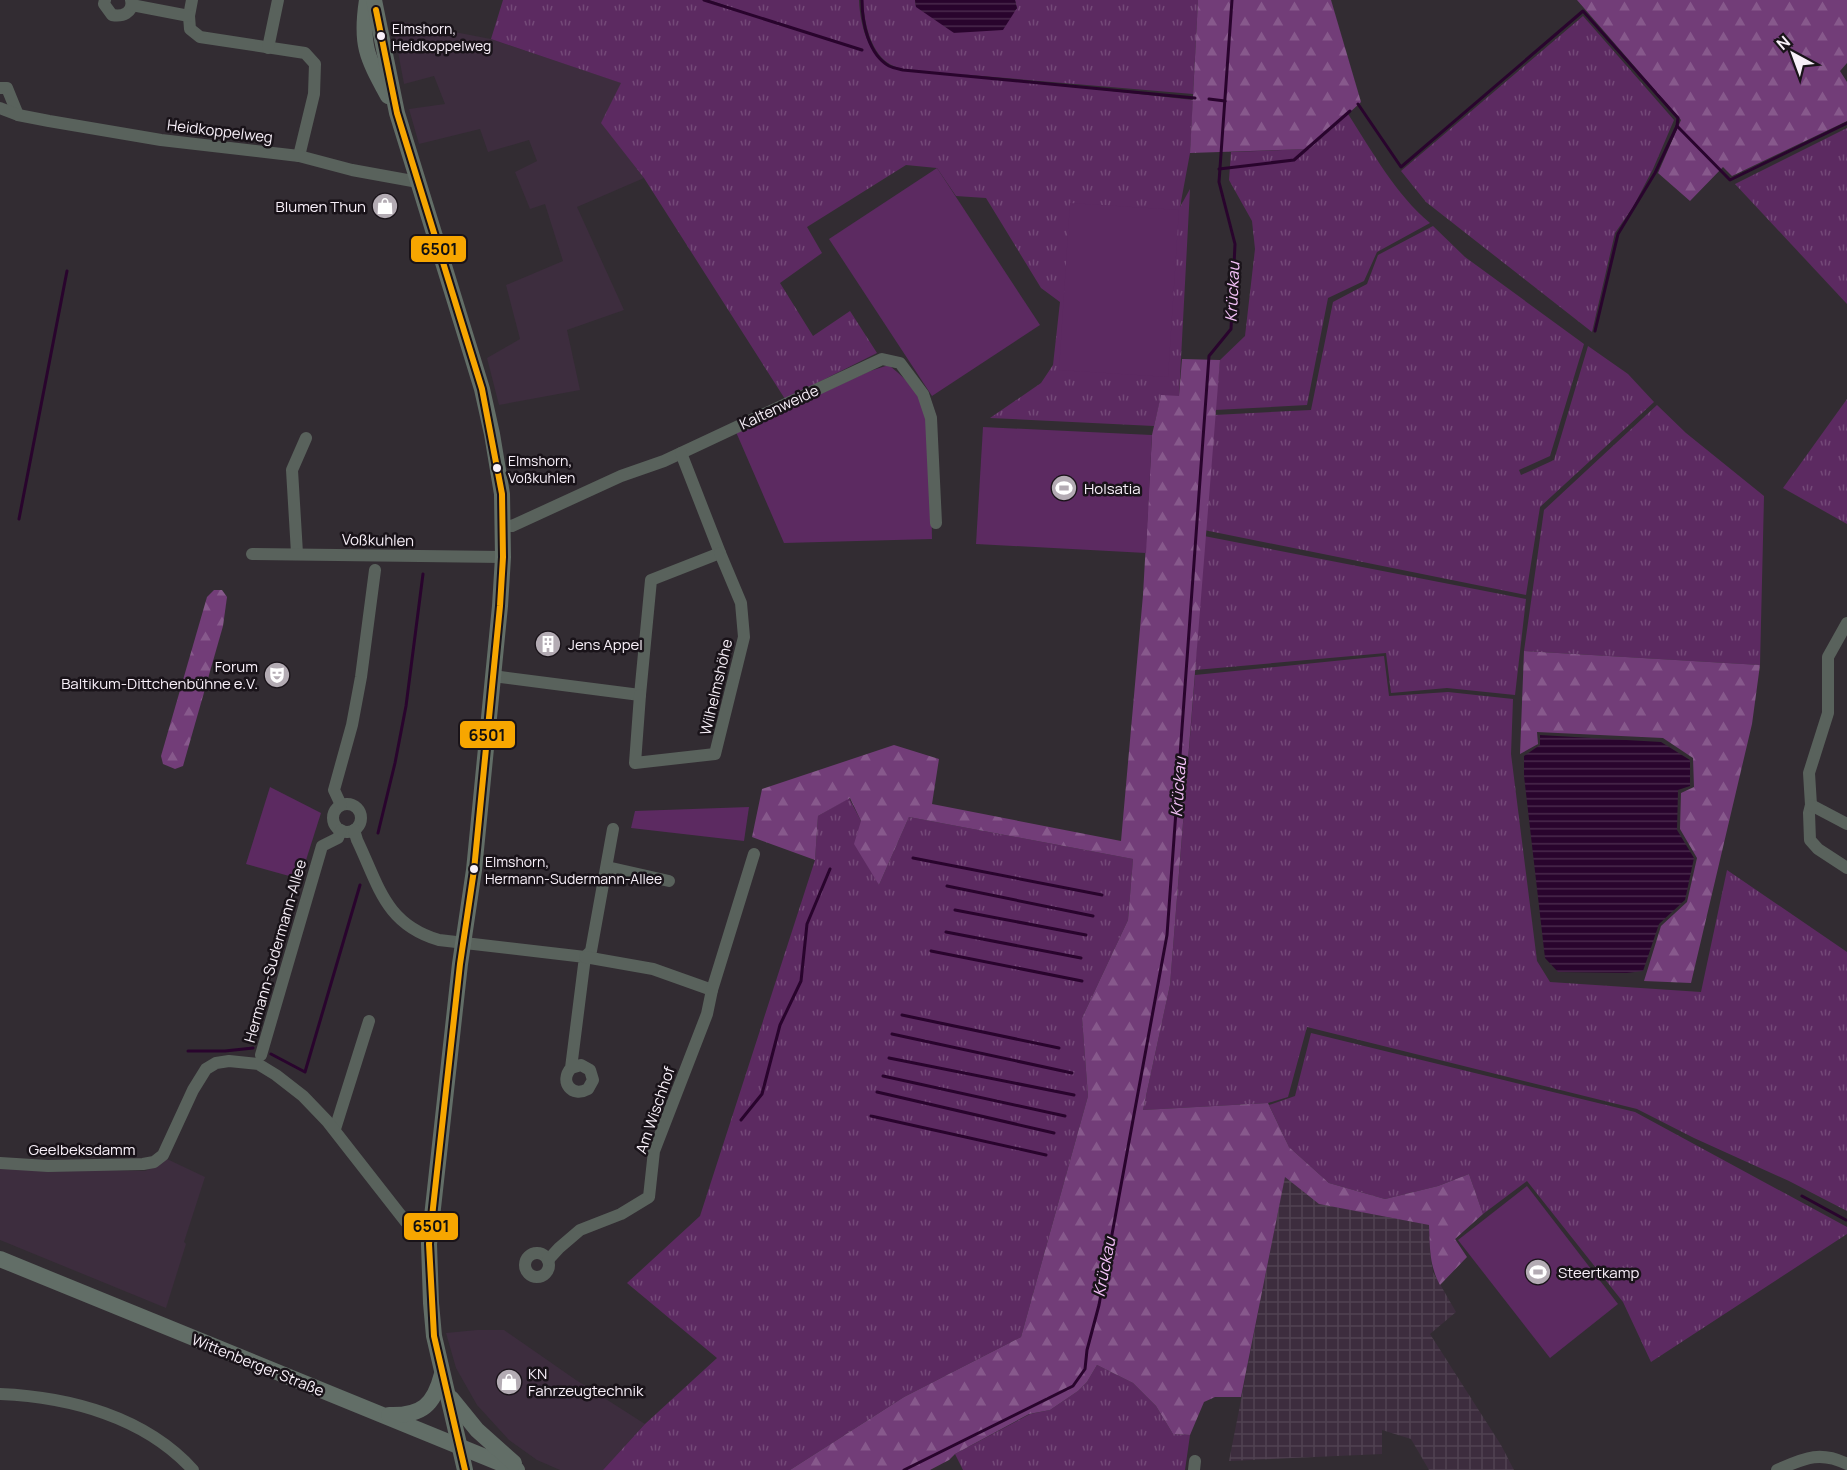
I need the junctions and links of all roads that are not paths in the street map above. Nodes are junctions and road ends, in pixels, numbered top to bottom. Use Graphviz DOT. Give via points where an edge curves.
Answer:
graph roads {
  1 [pos="105,0"];
  2 [pos="192,0"];
  3 [pos="278,0"];
  4 [pos="367,0"];
  5 [pos="374,0"];
  6 [pos="132,2"];
  7 [pos="189,16"];
  8 [pos="268,48"];
  9 [pos="0,88"];
  10 [pos="0,108"];
  11 [pos="397,113"];
  12 [pos="18,115"];
  13 [pos="299,156"];
  14 [pos="418,182"];
  15 [pos="306,438"];
  16 [pos="681,453"];
  17 [pos="936,523"];
  18 [pos="503,525"];
  19 [pos="297,553"];
  20 [pos="252,554"];
  21 [pos="720,554"];
  22 [pos="503,557"];
  23 [pos="375,570"];
  24 [pos="1847,623"];
  25 [pos="493,676"];
  26 [pos="640,695"];
  27 [pos="341,805"];
  28 [pos="1811,805"];
  29 [pos="1847,824"];
  30 [pos="613,829"];
  31 [pos="347,830"];
  32 [pos="754,854"];
  33 [pos="607,867"];
  34 [pos="1847,868"];
  35 [pos="669,881"];
  36 [pos="463,943"];
  37 [pos="585,957"];
  38 [pos="712,990"];
  39 [pos="369,1021"];
  40 [pos="261,1055"];
  41 [pos="570,1068"];
  42 [pos="335,1129"];
  43 [pos="0,1163"];
  44 [pos="430,1232"];
  45 [pos="0,1259"];
  46 [pos="548,1260"];
  47 [pos="442,1374"];
  48 [pos="447,1392"];
  49 [pos="0,1394"];
  50 [pos="382,1415"];
  51 [pos="460,1447"];
  52 [pos="1847,1464"];
  53 [pos="193,1470"];
  54 [pos="465,1470"];
  55 [pos="517,1470"];
  56 [pos="522,1470"];
  57 [pos="1777,1470"];
  1 -- 6 [label="street" via="112,15 120,16 128,13"];
  2 -- 7 [label="street"];
  3 -- 8 [label="street"];
  4 -- 11 [label="main road" via="364,42 370,63"];
  5 -- 11 [label="main road"];
  6 -- 7 [label="street"];
  7 -- 8 [label="street" via="190,29 200,37"];
  8 -- 13 [label="street" via="304,53 315,64 314,94"];
  9 -- 12 [label="street" via="7,87"];
  10 -- 12 [label="street, Heidkoppelweg"];
  11 -- 14 [label="main road"];
  12 -- 13 [label="street, Heidkoppelweg" via="161,140"];
  13 -- 14 [label="street, Heidkoppelweg"];
  14 -- 18 [label="main road" via="482,389 499,467"];
  15 -- 19 [label="street" via="292,470"];
  16 -- 17 [label="street, Kaltenweide" via="882,359 900,363 923,394 931,418"];
  16 -- 18 [label="street, Kaltenweide" via="513,526"];
  16 -- 21 [label="street, Wilhelmshöhe"];
  18 -- 22 [label="main road"];
  19 -- 20 [label="street, Voßkuhlen"];
  19 -- 22 [label="street, Voßkuhlen"];
  21 -- 26 [label="street, Wilhelmshöhe" via="651,580"];
  21 -- 26 [label="street, Wilhelmshöhe" via="741,603 744,637 715,754 635,764"];
  22 -- 25 [label="main road"];
  23 -- 27 [label="street" via="361,677 334,790"];
  24 -- 28 [label="street" via="1828,657 1828,713 1809,773"];
  25 -- 26 [label="street"];
  25 -- 36 [label="main road"];
  27 -- 31 [label="street" via="333,820"];
  27 -- 31 [label="street" via="350,804 359,812 360,824"];
  28 -- 29 [label="street"];
  28 -- 34 [label="street" via="1810,840"];
  30 -- 33 [label="street"];
  31 -- 36 [label="street" via="388,907 399,919 420,934"];
  31 -- 40 [label="street, Hermann-Sudermann-Allee" via="322,846"];
  32 -- 38 [label="street, Am Wischhof"];
  33 -- 35 [label="street"];
  33 -- 37 [label="street" via="591,951"];
  36 -- 37 [label="street"];
  36 -- 44 [label="main road"];
  37 -- 38 [label="street" via="653,969"];
  37 -- 41 [label="street"];
  38 -- 46 [label="street, Am Wischhof" via="707,1014 654,1151 649,1197 621,1214 580,1230"];
  39 -- 42 [label="street"];
  42 -- 43 [label="street, Geelbeksdamm" via="276,1075 258,1064 229,1061 216,1063 198,1079 163,1155 154,1162 48,1166"];
  42 -- 44 [label="street, Geelbeksdamm" via="406,1222"];
  44 -- 47 [label="main road" via="431,1303"];
  45 -- 50 [label="main road, Wittenberger Straße"];
  47 -- 48 [label="main road"];
  47 -- 50 [label="main road" via="439,1387 422,1409 412,1414"];
  48 -- 51 [label="main road"];
  48 -- 56 [label="main road" via="477,1430"];
  49 -- 53 [label="street" via="102,1411 149,1434 177,1453"];
  50 -- 51 [label="main road, Wittenberger Straße"];
  51 -- 54 [label="main road"];
  51 -- 55 [label="main road, Wittenberger Straße"];
  52 -- 57 [label="street" via="1831,1456 1804,1459"];
}
